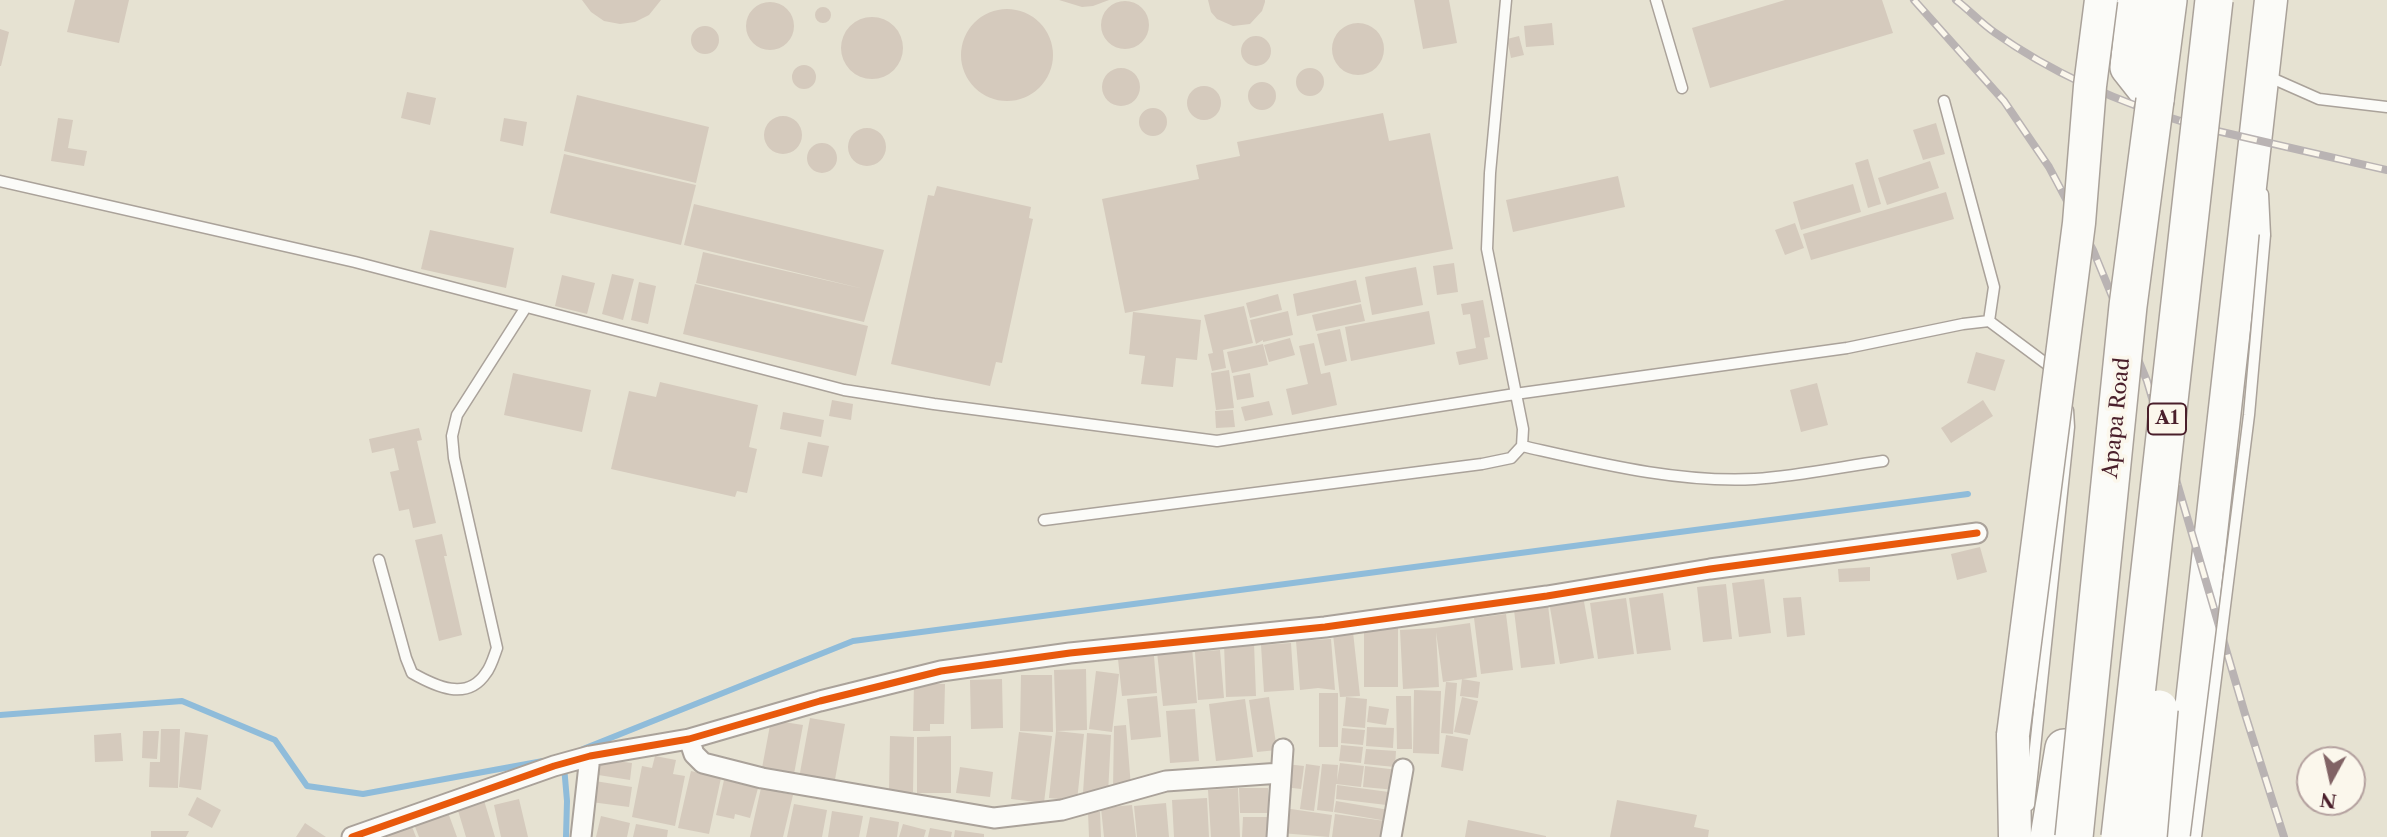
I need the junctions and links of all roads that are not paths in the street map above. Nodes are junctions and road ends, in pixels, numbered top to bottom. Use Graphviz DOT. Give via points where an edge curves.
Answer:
graph roads {
  1 [pos="1506,0"];
  2 [pos="1656,0"];
  3 [pos="2101,0"];
  4 [pos="2136,0"];
  5 [pos="2168,0"];
  6 [pos="2214,0"];
  7 [pos="2235,0"];
  8 [pos="2271,0"];
  9 [pos="2263,74"];
  10 [pos="1682,88"];
  11 [pos="2155,100"];
  12 [pos="1944,101"];
  13 [pos="2387,107"];
  14 [pos="2253,164"];
  15 [pos="0,181"];
  16 [pos="2182,283"];
  17 [pos="2128,306"];
  18 [pos="526,307"];
  19 [pos="1989,321"];
  20 [pos="2178,324"];
  21 [pos="1515,394"];
  22 [pos="1522,446"];
  23 [pos="1883,461"];
  24 [pos="1044,520"];
  25 [pos="1977,533"];
  26 [pos="379,560"];
  27 [pos="689,739"];
  28 [pos="1283,749"];
  29 [pos="590,756"];
  30 [pos="1403,769"];
  31 [pos="1282,773"];
  32 [pos="2031,828"];
  33 [pos="352,837"];
  34 [pos="581,837"];
  35 [pos="1277,837"];
  36 [pos="1391,837"];
  37 [pos="2074,837"];
  38 [pos="2120,837"];
  39 [pos="2148,837"];
  40 [pos="2180,837"];
  41 [pos="2196,837"];
  1 -- 21 [label="lane" via="1488,249"];
  2 -- 10 [label="lane"];
  3 -- 32 [label="main road, bridge" via="2075,251 2013,735"];
  4 -- 11 [label="highway" via="2129,67"];
  5 -- 11 [label="highway, Apapa Road / A1"];
  6 -- 16 [label="highway, A1, bridge"];
  7 -- 16 [label="highway, bridge" via="2222,109"];
  8 -- 9 [label="main road"];
  9 -- 13 [label="lane" via="2319,99"];
  9 -- 14 [label="main road"];
  11 -- 17 [label="highway, Apapa Road / A1, bridge"];
  12 -- 19 [label="lane" via="1994,287"];
  14 -- 40 [label="main road"];
  14 -- 41 [label="lane, bridge" via="2263,195 2265,235 2249,415"];
  15 -- 18 [label="lane" via="355,262"];
  16 -- 20 [label="highway, A1, bridge"];
  17 -- 32 [label="highway, bridge" via="2087,494 2064,748"];
  17 -- 37 [label="highway, Apapa Road / A1, bridge"];
  18 -- 21 [label="lane" via="844,390 1217,441"];
  18 -- 26 [label="lane" via="457,415 452,436 497,648 486,674 471,686 451,690 412,673"];
  19 -- 21 [label="lane" via="1847,348"];
  19 -- 32 [label="lane" via="2048,365 2067,398 2069,427 2041,675"];
  20 -- 38 [label="highway, A1, bridge"];
  20 -- 39 [label="highway, bridge" via="2176,513"];
  21 -- 22 [label="lane"];
  22 -- 23 [label="lane" via="1627,469 1693,477 1755,479"];
  22 -- 24 [label="lane" via="1511,458 1482,464"];
  25 -- 27 [label="street" via="1325,627 941,671"];
  27 -- 29 [label="street"];
  27 -- 31 [label="street" via="703,764 994,818 1062,810 1166,781"];
  28 -- 31 [label="street"];
  29 -- 33 [label="street"];
  29 -- 34 [label="street"];
  30 -- 36 [label="street"];
  31 -- 35 [label="street"];
}
